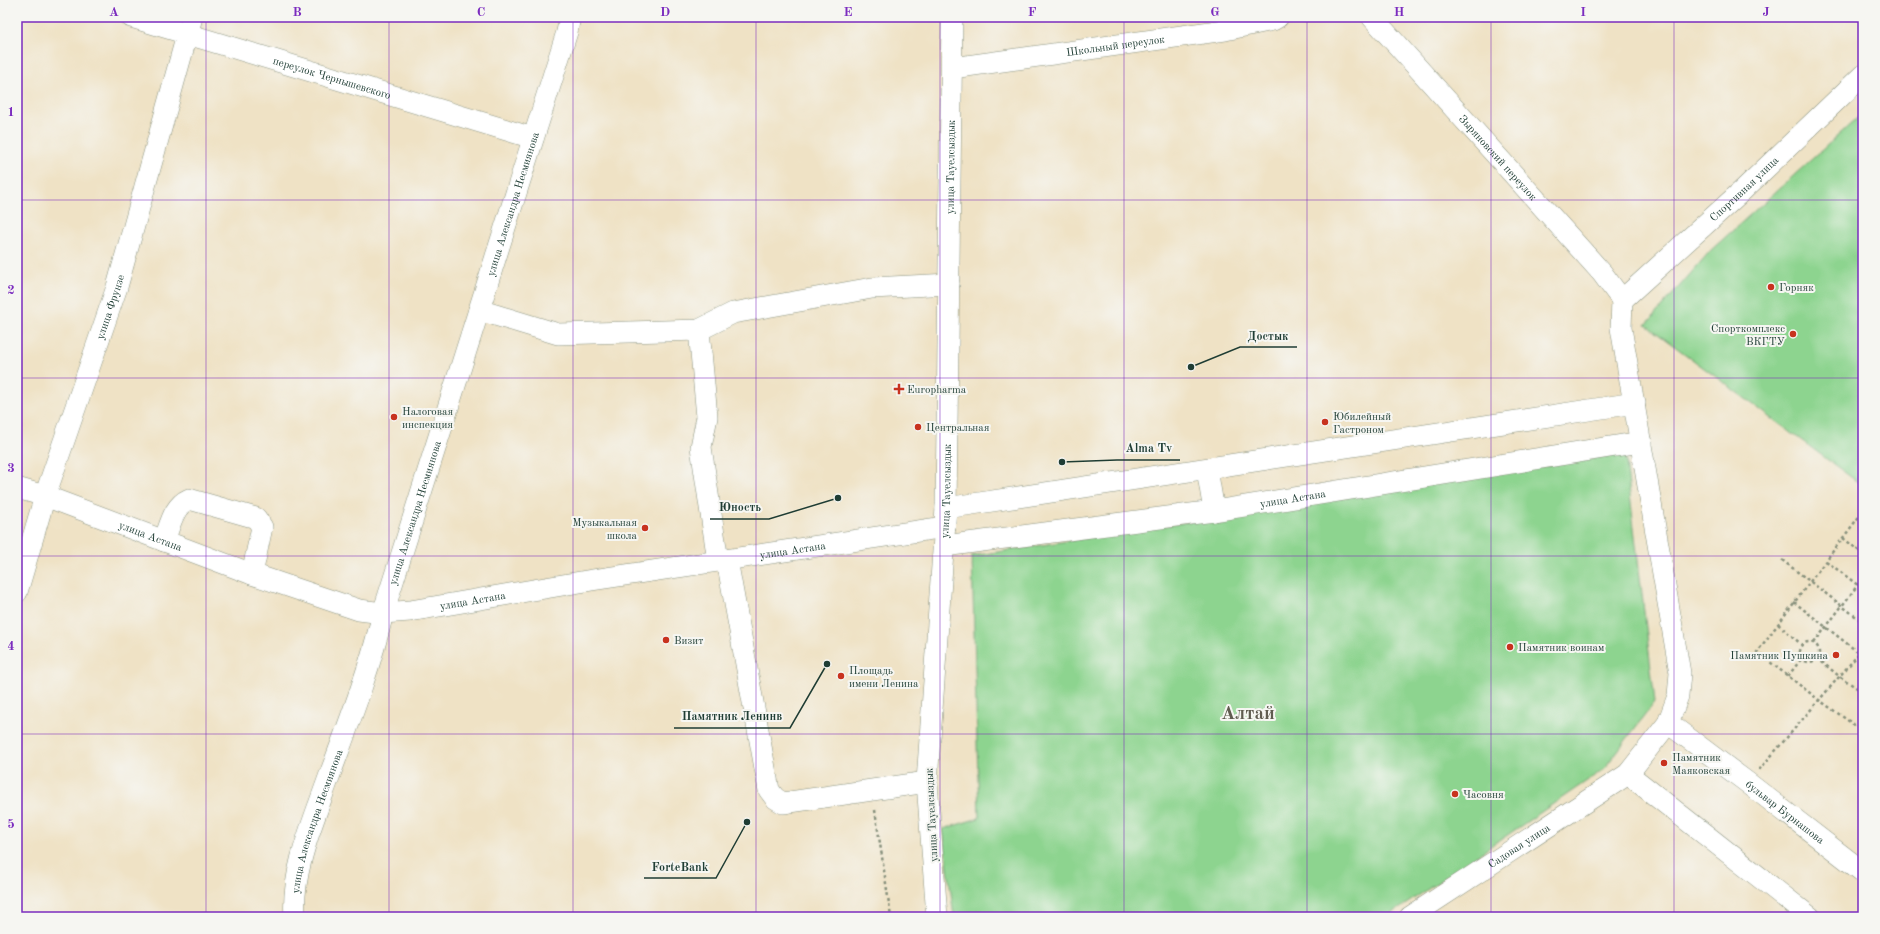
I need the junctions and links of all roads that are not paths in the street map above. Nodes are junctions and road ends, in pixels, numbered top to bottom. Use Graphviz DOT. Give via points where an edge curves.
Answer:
graph roads {
  1 [pos="131,17"];
  2 [pos="570,17"];
  3 [pos="952,17"];
  4 [pos="1278,17"];
  5 [pos="1372,17"];
  6 [pos="190,26"];
  7 [pos="952,68"];
  8 [pos="1863,75"];
  9 [pos="533,138"];
  10 [pos="949,284"];
  11 [pos="1622,300"];
  12 [pos="479,310"];
  13 [pos="699,330"];
  14 [pos="1635,403"];
  15 [pos="1641,442"];
  16 [pos="1207,469"];
  17 [pos="17,488"];
  18 [pos="45,496"];
  19 [pos="1214,511"];
  20 [pos="945,527"];
  21 [pos="164,541"];
  22 [pos="723,561"];
  23 [pos="252,574"];
  24 [pos="17,592"];
  25 [pos="383,613"];
  26 [pos="1668,723"];
  27 [pos="1628,774"];
  28 [pos="927,782"];
  29 [pos="1863,872"];
  30 [pos="295,917"];
  31 [pos="937,917"];
  32 [pos="1410,917"];
  33 [pos="1810,917"];
  1 -- 6 [label="street, переулок Чернышевского"];
  2 -- 9 [label="street, улица Александра Несмиянова"];
  3 -- 7 [label="street, улица Тауелсыздык"];
  4 -- 7 [label="street, Школьный переулок" via="1225,30"];
  5 -- 11 [label="street, Зыряновский переулок" via="1587,256"];
  6 -- 9 [label="street, переулок Чернышевского"];
  6 -- 18 [label="street, улица Фрунзе" via="117,287"];
  7 -- 10 [label="street, улица Тауелсыздык"];
  8 -- 11 [label="street, Спортивная улица" via="1743,190"];
  9 -- 12 [label="street, улица Александра Несмиянова"];
  10 -- 13 [label="street" via="872,288 733,313"];
  10 -- 20 [label="street, улица Тауелсыздык"];
  11 -- 14 [label="street, Садовая улица" via="1621,328"];
  12 -- 13 [label="street" via="558,334"];
  12 -- 25 [label="street, улица Александра Несмиянова"];
  13 -- 22 [label="street" via="707,417 701,447"];
  14 -- 15 [label="street, Садовая улица"];
  14 -- 16 [label="street, улица Астана"];
  15 -- 19 [label="street, улица Астана"];
  15 -- 26 [label="street, Садовая улица" via="1680,673 1678,696"];
  16 -- 19 [label="street"];
  16 -- 20 [label="street, улица Астана"];
  17 -- 18 [label="street, улица Астана"];
  18 -- 21 [label="street, улица Астана"];
  18 -- 24 [label="street, улица Фрунзе"];
  19 -- 20 [label="street, улица Астана"];
  20 -- 22 [label="street, улица Астана"];
  20 -- 28 [label="street, улица Тауелсыздык"];
  21 -- 23 [label="street, улица Астана"];
  21 -- 23 [label="street" via="176,509 189,499 256,518 262,527"];
  22 -- 25 [label="street, улица Астана" via="410,611"];
  22 -- 28 [label="street" via="769,790 775,798 783,803"];
  23 -- 25 [label="street, улица Астана" via="359,610"];
  25 -- 30 [label="street, улица Александра Несмиянова" via="378,635 312,824 296,881"];
  26 -- 27 [label="street, Садовая улица"];
  26 -- 29 [label="street, бульвар Бурнашова"];
  27 -- 32 [label="street, Садовая улица"];
  27 -- 33 [label="street"];
  28 -- 31 [label="street, улица Тауелсыздык"];
}
